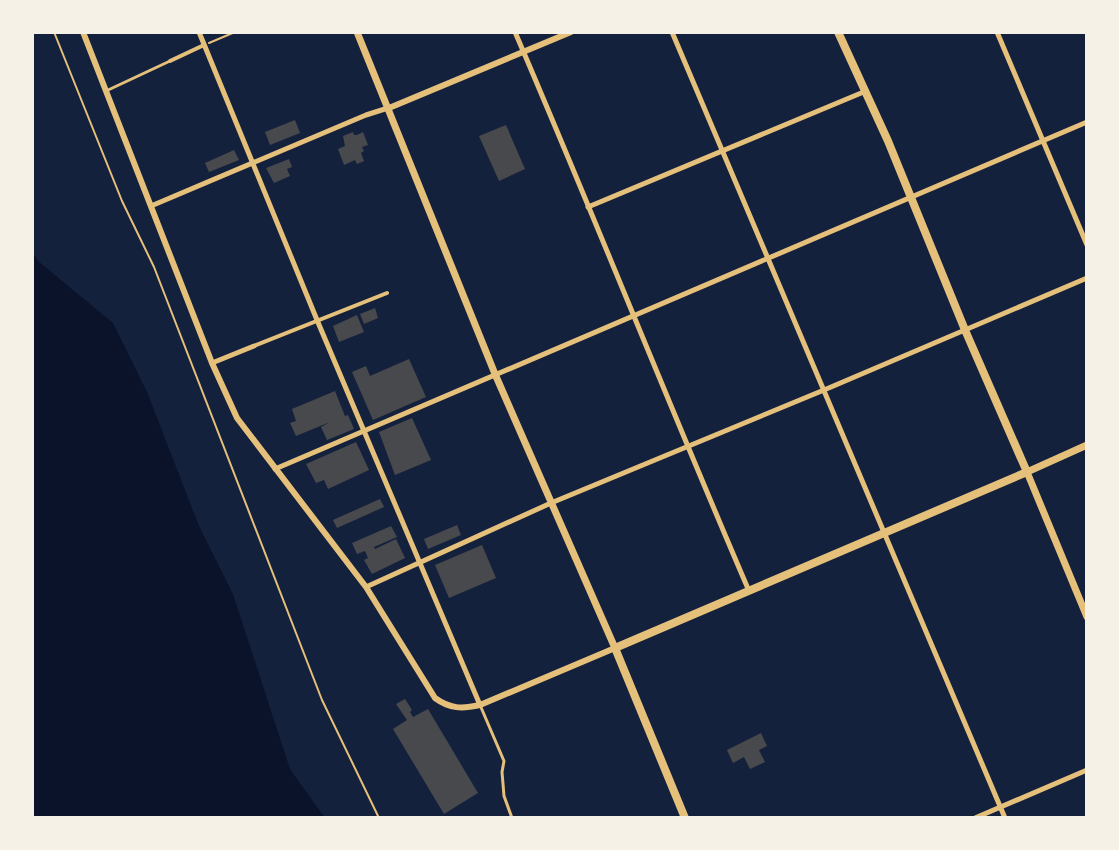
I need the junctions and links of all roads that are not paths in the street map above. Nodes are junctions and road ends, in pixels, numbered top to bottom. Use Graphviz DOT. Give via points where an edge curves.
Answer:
graph roads {
  1 [pos="83,32"];
  2 [pos="199,32"];
  3 [pos="357,32"];
  4 [pos="515,32"];
  5 [pos="571,32"];
  6 [pos="672,32"];
  7 [pos="838,32"];
  8 [pos="1000,33"];
  9 [pos="204,45"];
  10 [pos="523,52"];
  11 [pos="170,61"];
  12 [pos="106,91"];
  13 [pos="866,91"];
  14 [pos="389,108"];
  15 [pos="1087,122"];
  16 [pos="1043,141"];
  17 [pos="721,151"];
  18 [pos="252,165"];
  19 [pos="911,197"];
  20 [pos="151,206"];
  21 [pos="588,207"];
  22 [pos="1087,245"];
  23 [pos="767,259"];
  24 [pos="1087,278"];
  25 [pos="387,293"];
  26 [pos="633,317"];
  27 [pos="317,320"];
  28 [pos="965,330"];
  29 [pos="254,346"];
  30 [pos="212,363"];
  31 [pos="495,374"];
  32 [pos="824,390"];
  33 [pos="363,430"];
  34 [pos="1087,445"];
  35 [pos="688,447"];
  36 [pos="275,469"];
  37 [pos="1027,472"];
  38 [pos="551,503"];
  39 [pos="884,532"];
  40 [pos="418,562"];
  41 [pos="366,587"];
  42 [pos="749,591"];
  43 [pos="1087,617"];
  44 [pos="615,648"];
  45 [pos="480,705"];
  46 [pos="1087,770"];
  47 [pos="1000,807"];
  48 [pos="512,818"];
  49 [pos="685,818"];
  50 [pos="975,818"];
  51 [pos="1005,818"];
  1 -- 12 [label="street"];
  2 -- 9 [label="street"];
  3 -- 14 [label="main road"];
  4 -- 10 [label="street"];
  5 -- 10 [label="street"];
  6 -- 17 [label="street"];
  7 -- 13 [label="main road"];
  8 -- 16 [label="street"];
  9 -- 11 [label="street"];
  9 -- 18 [label="street"];
  10 -- 14 [label="street"];
  10 -- 21 [label="street"];
  11 -- 12 [label="lane"];
  12 -- 20 [label="street"];
  13 -- 17 [label="street"];
  13 -- 19 [label="main road"];
  14 -- 18 [label="street"];
  14 -- 31 [label="main road"];
  15 -- 16 [label="street"];
  16 -- 19 [label="street"];
  16 -- 22 [label="street"];
  17 -- 21 [label="street"];
  17 -- 23 [label="street"];
  18 -- 20 [label="street"];
  18 -- 27 [label="street"];
  19 -- 23 [label="street"];
  19 -- 28 [label="main road"];
  20 -- 30 [label="street"];
  21 -- 26 [label="street"];
  23 -- 26 [label="street"];
  23 -- 32 [label="street"];
  24 -- 28 [label="street"];
  25 -- 27 [label="street"];
  26 -- 31 [label="street"];
  26 -- 35 [label="street"];
  27 -- 29 [label="street"];
  27 -- 33 [label="street"];
  28 -- 32 [label="street"];
  28 -- 37 [label="main road"];
  29 -- 30 [label="street"];
  30 -- 36 [label="street" via="237,418"];
  31 -- 33 [label="street"];
  31 -- 38 [label="main road"];
  32 -- 35 [label="street"];
  32 -- 39 [label="street"];
  33 -- 36 [label="street"];
  33 -- 40 [label="street"];
  34 -- 37 [label="main road"];
  35 -- 38 [label="street"];
  35 -- 42 [label="street"];
  36 -- 41 [label="street"];
  37 -- 39 [label="main road"];
  37 -- 43 [label="main road"];
  38 -- 40 [label="street"];
  38 -- 44 [label="main road"];
  39 -- 42 [label="main road"];
  39 -- 47 [label="street"];
  40 -- 41 [label="street"];
  40 -- 45 [label="street"];
  41 -- 45 [label="street" via="435,698 453,707"];
  42 -- 44 [label="main road"];
  44 -- 45 [label="street"];
  44 -- 49 [label="main road"];
  45 -- 48 [label="lane" via="504,761 504,796"];
  46 -- 47 [label="street"];
  47 -- 50 [label="street"];
  47 -- 51 [label="street"];
}
